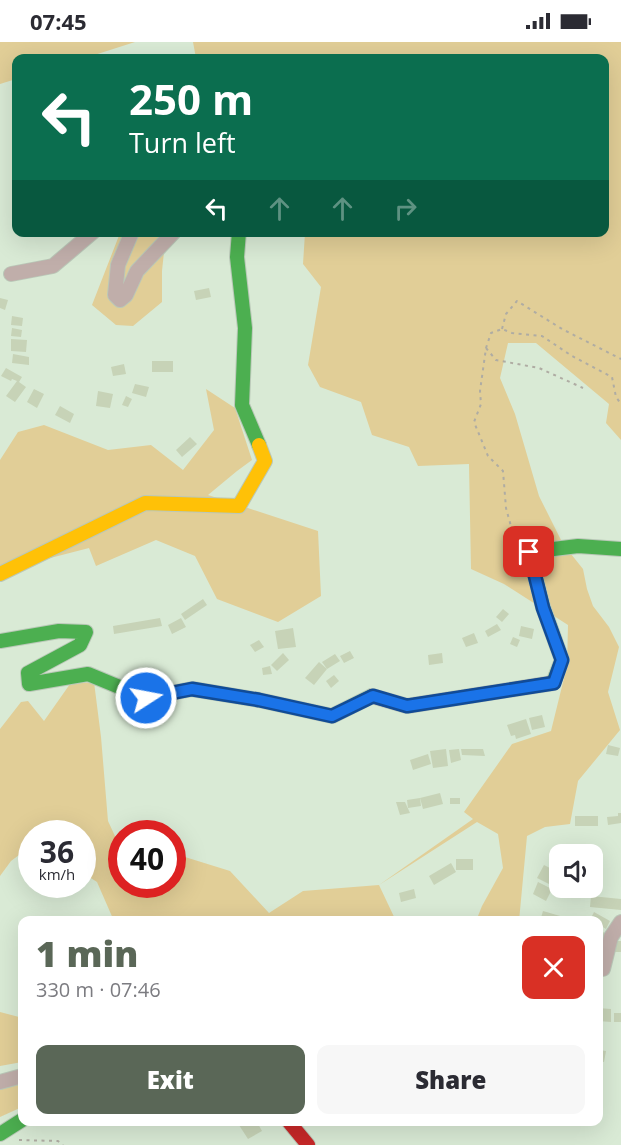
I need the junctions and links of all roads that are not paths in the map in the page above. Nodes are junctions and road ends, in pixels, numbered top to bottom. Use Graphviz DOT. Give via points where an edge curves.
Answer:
graph roads {
  1 [pos="87,237"];
  2 [pos="130,237"];
  3 [pos="169,237"];
  4 [pos="239,237"];
  5 [pos="11,274"];
  6 [pos="621,549"];
  7 [pos="0,574"];
  8 [pos="0,641"];
  9 [pos="621,922"];
  10 [pos="603,969"];
  11 [pos="18,1077"];
  12 [pos="0,1082"];
  13 [pos="18,1123"];
  14 [pos="292,1126"];
  15 [pos="3,1132"];
  16 [pos="308,1145"];
  1 -- 5 [label="street" via="53,266"];
  2 -- 3 [label="street" via="118,265 115,295 120,300 137,271"];
  4 -- 7 [label="street" via="245,328 242,405 265,461 239,506 145,503"];
  6 -- 8 [label="street" via="578,546 529,552 562,660 554,683 407,706 373,696 332,716 192,689 146,698 88,674 30,684 28,673 80,645 86,632 59,631"];
  9 -- 10 [label="street" via="611,937"];
  11 -- 12 [label="street"];
  13 -- 15 [label="street"];
  14 -- 16 [label="street"];
}
